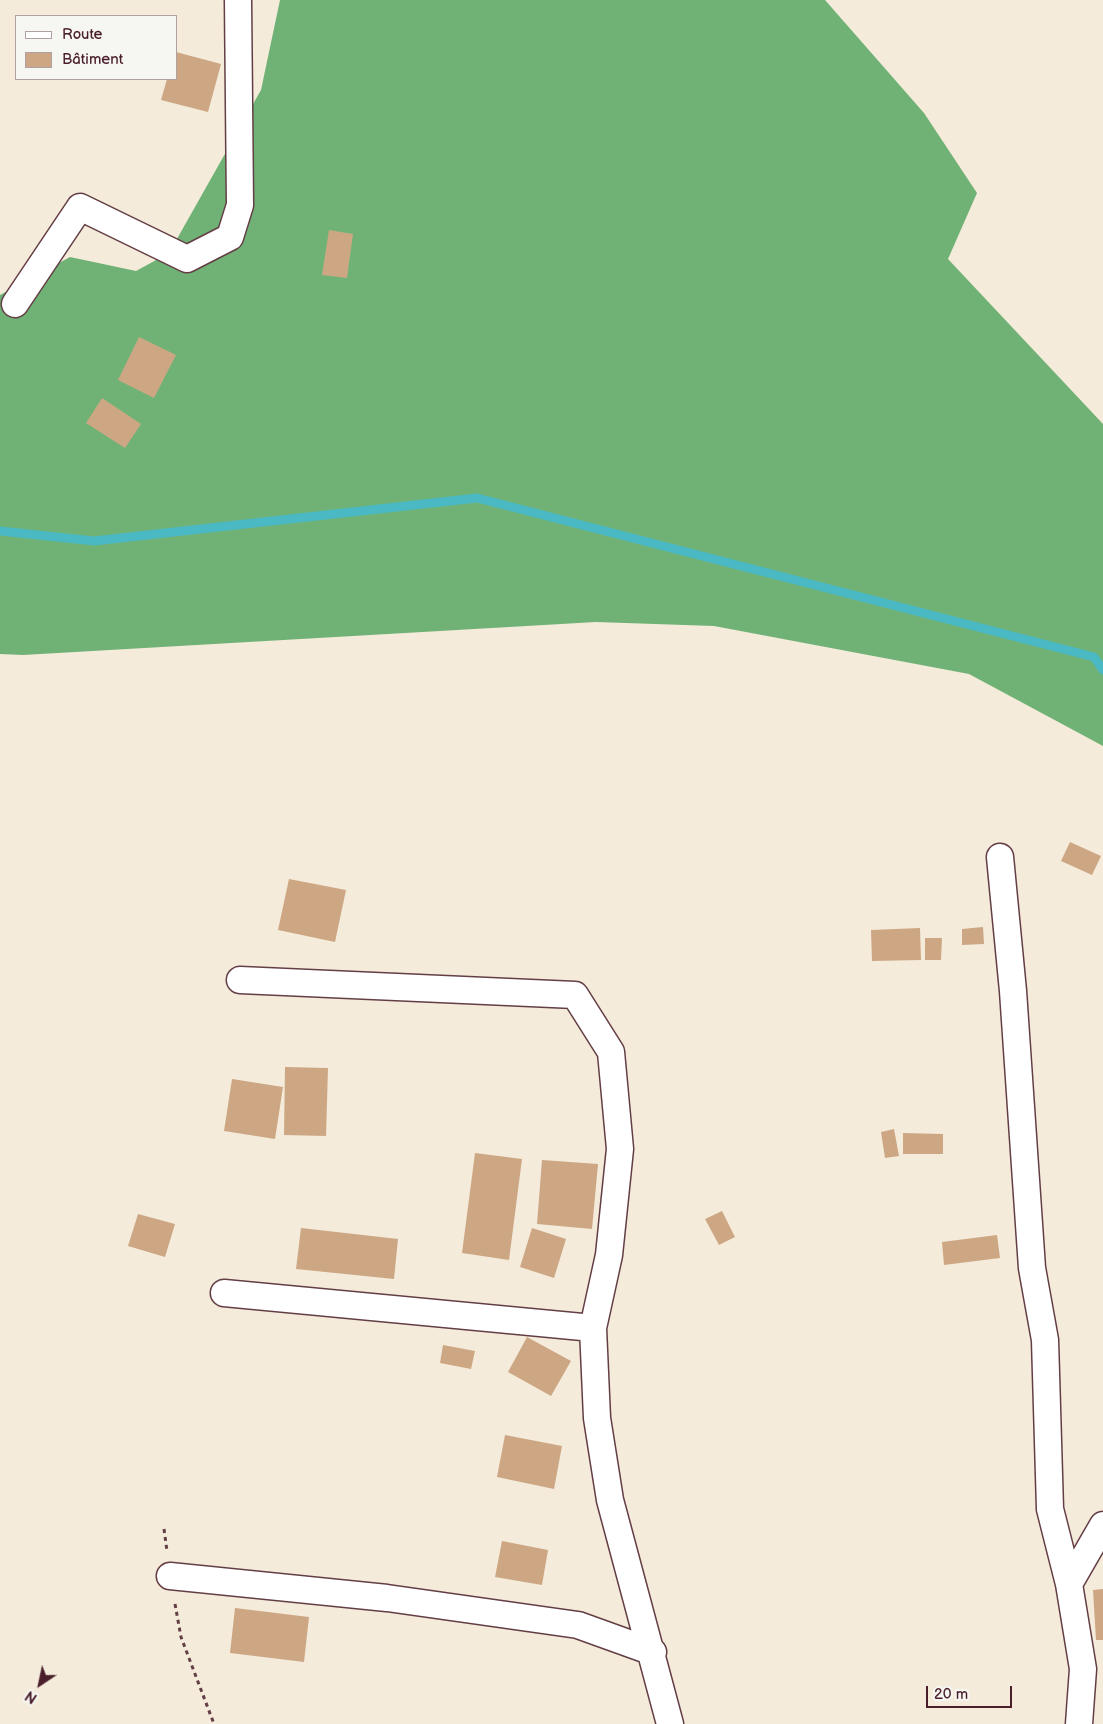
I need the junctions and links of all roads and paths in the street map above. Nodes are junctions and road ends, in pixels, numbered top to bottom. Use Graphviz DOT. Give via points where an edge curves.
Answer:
graph roads {
  1 [pos="238,0"];
  2 [pos="15,304"];
  3 [pos="1000,856"];
  4 [pos="240,980"];
  5 [pos="224,1293"];
  6 [pos="593,1328"];
  7 [pos="1103,1526"];
  8 [pos="164,1529"];
  9 [pos="170,1576"];
  10 [pos="1069,1584"];
  11 [pos="653,1652"];
  12 [pos="214,1724"];
  13 [pos="670,1724"];
  14 [pos="1079,1724"];
  1 -- 2 [label="street" via="240,205 230,238 187,259 80,207"];
  3 -- 10 [label="street" via="1013,991 1032,1268 1045,1340 1050,1509"];
  4 -- 6 [label="street" via="575,995 611,1052 620,1149 609,1256"];
  5 -- 6 [label="street"];
  6 -- 11 [label="street" via="597,1418 610,1500"];
  7 -- 10 [label="street"];
  8 -- 9 [label="path"];
  9 -- 11 [label="street" via="387,1598 578,1625"];
  9 -- 12 [label="path" via="181,1637"];
  10 -- 14 [label="street" via="1083,1669"];
  11 -- 13 [label="street"];
}
